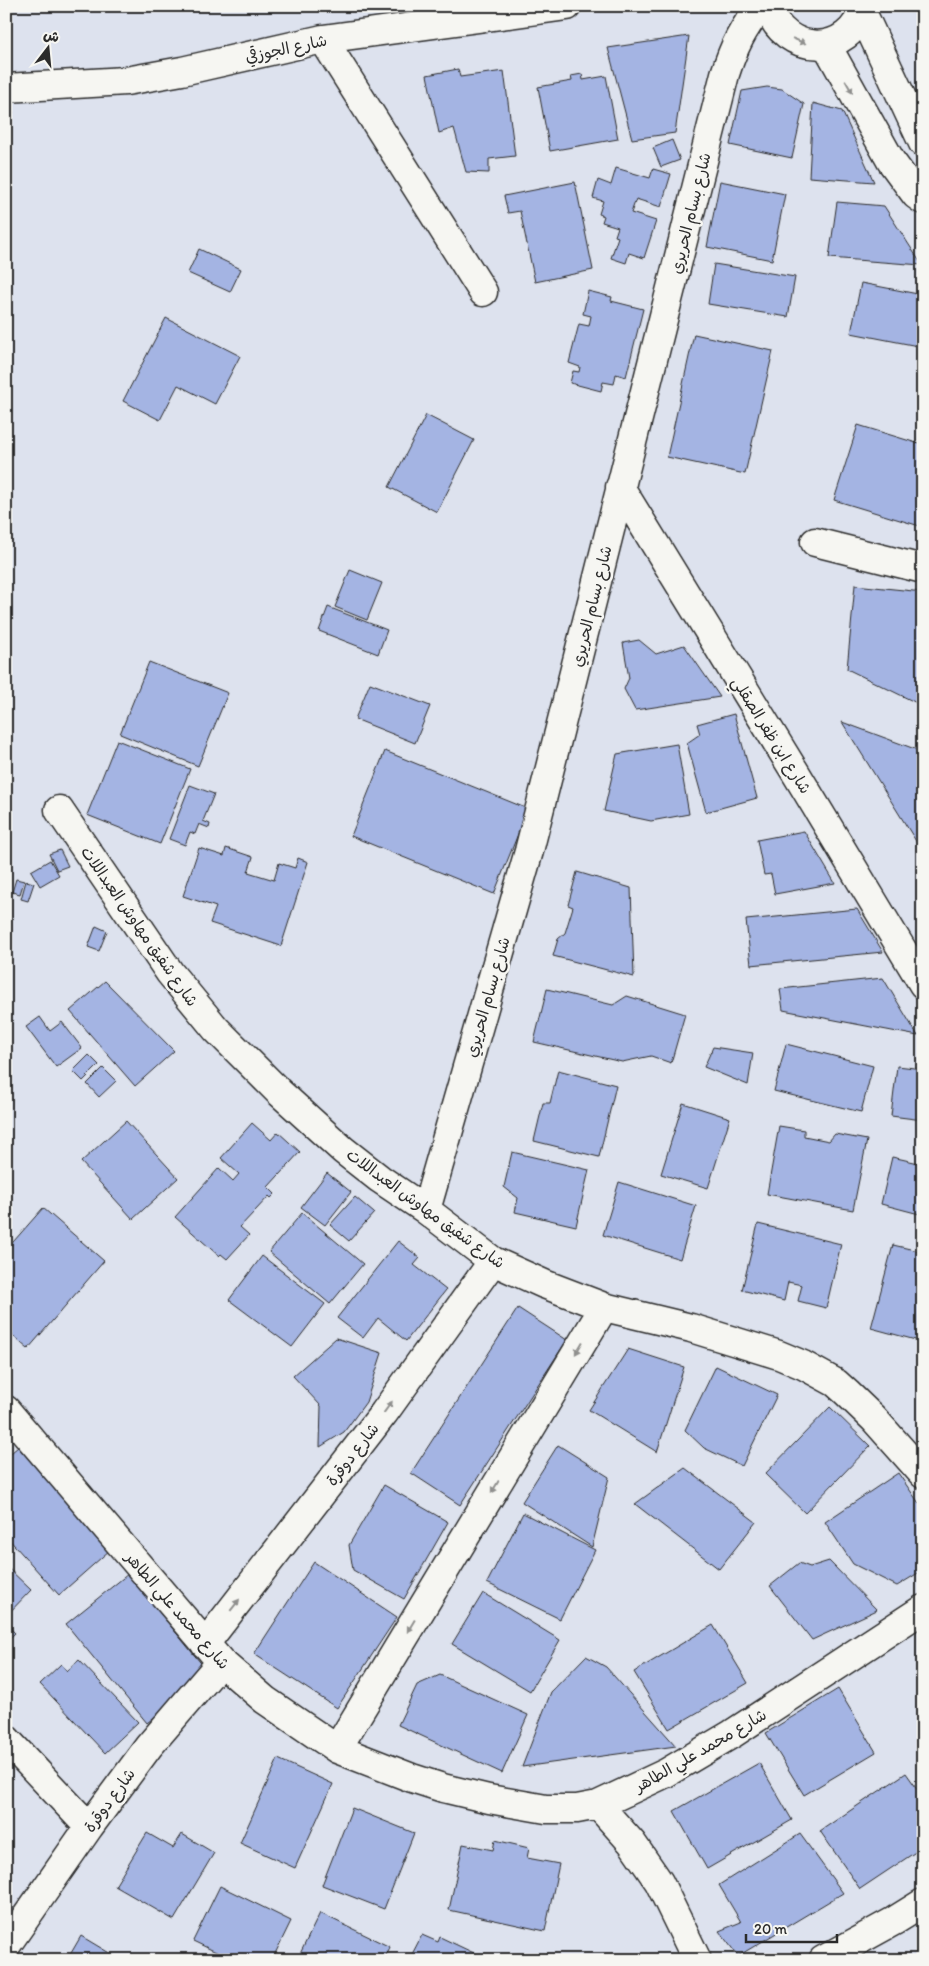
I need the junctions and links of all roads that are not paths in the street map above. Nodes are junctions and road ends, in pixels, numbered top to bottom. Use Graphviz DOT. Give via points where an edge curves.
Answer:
graph roads {
  1 [pos="567,6"];
  2 [pos="761,6"];
  3 [pos="768,6"];
  4 [pos="863,9"];
  5 [pos="323,39"];
  6 [pos="826,44"];
  7 [pos="6,88"];
  8 [pos="923,142"];
  9 [pos="923,200"];
  10 [pos="483,292"];
  11 [pos="620,487"];
  12 [pos="815,542"];
  13 [pos="923,569"];
  14 [pos="59,810"];
  15 [pos="923,984"];
  16 [pos="426,1210"];
  17 [pos="494,1260"];
  18 [pos="604,1306"];
  19 [pos="6,1410"];
  20 [pos="923,1474"];
  21 [pos="923,1609"];
  22 [pos="213,1653"];
  23 [pos="6,1739"];
  24 [pos="337,1749"];
  25 [pos="598,1805"];
  26 [pos="89,1827"];
  27 [pos="923,1903"];
  28 [pos="6,1946"];
  29 [pos="697,1960"];
  30 [pos="823,1960"];
  1 -- 5 [label="street, شارع الجوزقي"];
  2 -- 11 [label="street, شارع بسام الحريري" via="738,39 725,74"];
  3 -- 6 [label="street, one-way" via="773,20 786,35 805,44"];
  4 -- 6 [label="street" via="856,26 837,41"];
  4 -- 8 [label="street"];
  5 -- 7 [label="street, شارع الجوزقي" via="126,81"];
  5 -- 10 [label="street"];
  6 -- 9 [label="street, one-way" via="891,161"];
  11 -- 15 [label="street, شارع ابن ظفر الصقلي"];
  11 -- 16 [label="street, شارع بسام الحريري" via="529,852"];
  12 -- 13 [label="street"];
  14 -- 16 [label="street, شارع شفيق مهاوش العبداللات" via="170,973 216,1029 343,1150"];
  16 -- 17 [label="street, شارع شفيق مهاوش العبداللات"];
  17 -- 18 [label="street, شارع شفيق مهاوش العبداللات" via="544,1284"];
  22 -- 17 [label="street, شارع دوقرة, one-way"];
  18 -- 20 [label="street, شارع شفيق مهاوش العبداللات" via="691,1328 803,1365 836,1383 874,1419"];
  18 -- 24 [label="street, one-way"];
  19 -- 22 [label="street, شارع محمد علي الطاهر"];
  21 -- 25 [label="street, شارع محمد علي الطاهر" via="732,1734 666,1773"];
  22 -- 24 [label="street, شارع محمد علي الطاهر" via="265,1700"];
  22 -- 26 [label="street, شارع دوقرة"];
  23 -- 26 [label="street"];
  24 -- 25 [label="street, شارع محمد علي الطاهر" via="412,1778 490,1800 546,1809"];
  25 -- 29 [label="street" via="632,1843 659,1882"];
  26 -- 28 [label="street, شارع دوقرة"];
  27 -- 30 [label="street"];
}
